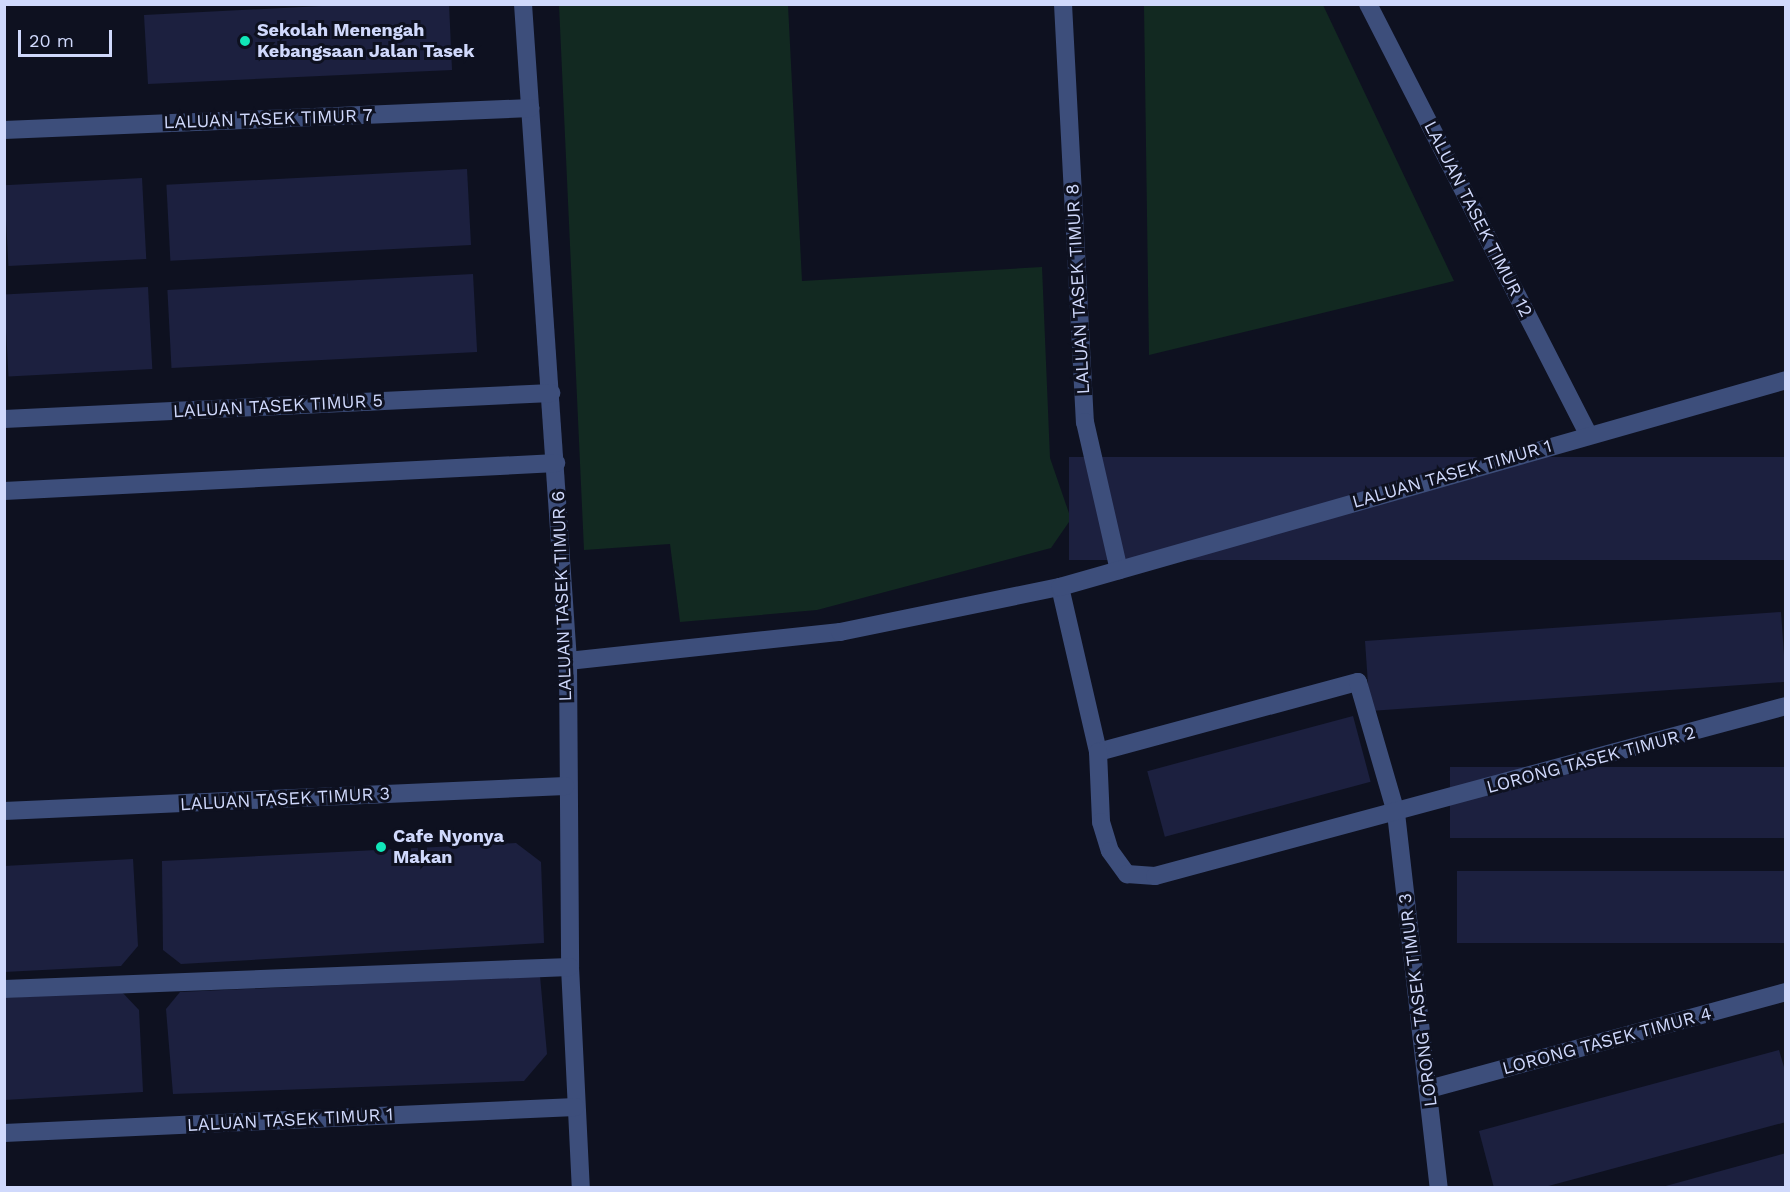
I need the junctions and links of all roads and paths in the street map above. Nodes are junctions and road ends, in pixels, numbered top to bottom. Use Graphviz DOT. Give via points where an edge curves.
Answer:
graph roads {
  1 [pos="523,4"];
  2 [pos="1063,4"];
  3 [pos="1368,4"];
  4 [pos="531,108"];
  5 [pos="4,130"];
  6 [pos="1785,380"];
  7 [pos="551,393"];
  8 [pos="4,419"];
  9 [pos="1588,434"];
  10 [pos="556,463"];
  11 [pos="4,491"];
  12 [pos="1119,570"];
  13 [pos="1060,586"];
  14 [pos="568,661"];
  15 [pos="1785,706"];
  16 [pos="1098,752"];
  17 [pos="565,786"];
  18 [pos="4,811"];
  19 [pos="1396,813"];
  20 [pos="570,967"];
  21 [pos="4,989"];
  22 [pos="1785,992"];
  23 [pos="1429,1089"];
  24 [pos="574,1107"];
  25 [pos="4,1132"];
  26 [pos="581,1188"];
  27 [pos="1439,1188"];
  1 -- 4 [label="street, LALUAN TASEK TIMUR 6"];
  2 -- 12 [label="street, LALUAN TASEK TIMUR 8" via="1085,422"];
  3 -- 9 [label="street, LALUAN TASEK TIMUR 12"];
  4 -- 5 [label="street, LALUAN TASEK TIMUR 7"];
  4 -- 7 [label="street, LALUAN TASEK TIMUR 6"];
  6 -- 9 [label="street, LALUAN TASEK TIMUR 1"];
  7 -- 8 [label="street, LALUAN TASEK TIMUR 5"];
  7 -- 10 [label="street, LALUAN TASEK TIMUR 6"];
  9 -- 12 [label="street, LALUAN TASEK TIMUR 1"];
  10 -- 11 [label="street"];
  10 -- 14 [label="street, LALUAN TASEK TIMUR 6"];
  12 -- 13 [label="street, LALUAN TASEK TIMUR 1"];
  13 -- 14 [label="street, LALUAN TASEK TIMUR 1" via="840,632"];
  13 -- 16 [label="street, LORONG TASEK TIMUR 2"];
  14 -- 17 [label="street, LALUAN TASEK TIMUR 6"];
  15 -- 19 [label="street, LORONG TASEK TIMUR 2"];
  16 -- 19 [label="street, LORONG TASEK TIMUR 3" via="1358,682"];
  16 -- 19 [label="street, LORONG TASEK TIMUR 2" via="1101,822 1110,851 1127,874 1155,876"];
  17 -- 18 [label="street, LALUAN TASEK TIMUR 3"];
  17 -- 20 [label="street, LALUAN TASEK TIMUR 6"];
  19 -- 23 [label="street, LORONG TASEK TIMUR 3"];
  20 -- 21 [label="street"];
  20 -- 24 [label="street, LALUAN TASEK TIMUR 6"];
  22 -- 23 [label="street, LORONG TASEK TIMUR 4"];
  23 -- 27 [label="street, LORONG TASEK TIMUR 3"];
  24 -- 25 [label="street, LALUAN TASEK TIMUR 1"];
  24 -- 26 [label="street, LALUAN TASEK TIMUR 6"];
}
